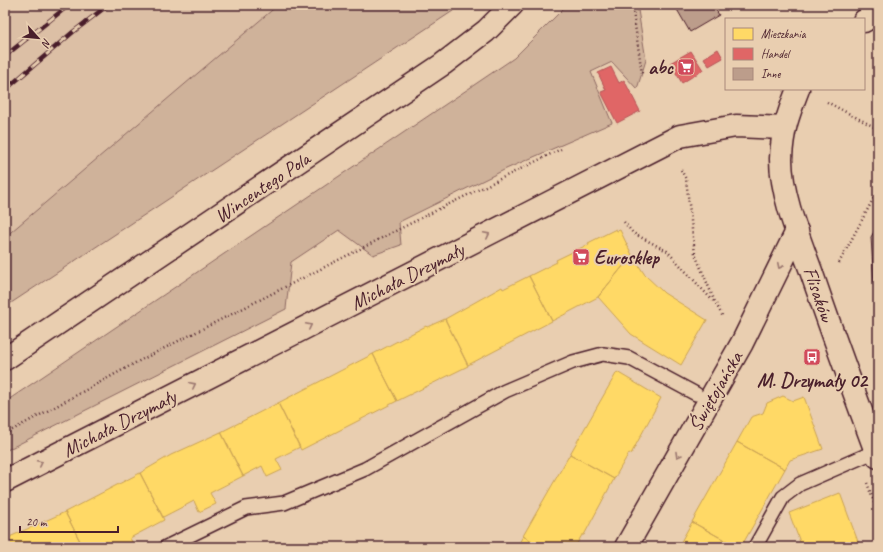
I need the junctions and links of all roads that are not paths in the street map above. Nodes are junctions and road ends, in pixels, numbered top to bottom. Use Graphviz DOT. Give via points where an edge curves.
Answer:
graph roads {
  1 [pos="512,5"];
  2 [pos="878,11"];
  3 [pos="865,20"];
  4 [pos="798,90"];
  5 [pos="784,128"];
  6 [pos="797,231"];
  7 [pos="5,359"];
  8 [pos="696,394"];
  9 [pos="877,454"];
  10 [pos="5,481"];
  11 [pos="166,547"];
  12 [pos="626,547"];
  13 [pos="755,547"];
  1 -- 7 [label="street, Wincentego Pola" via="486,31 443,64"];
  2 -- 3 [label="street"];
  4 -- 5 [label="street"];
  5 -- 6 [label="street, Flisaków" via="781,161"];
  10 -- 5 [label="street, Michała Drzymały, one-way" via="680,136 736,126"];
  6 -- 9 [label="street, Flisaków"];
  6 -- 12 [label="street, Świętojańska, one-way" via="742,343"];
  8 -- 11 [label="lane" via="629,358 603,354 573,362 505,391 365,469 284,503 246,508"];
  9 -- 13 [label="lane" via="800,484 783,497"];
}
